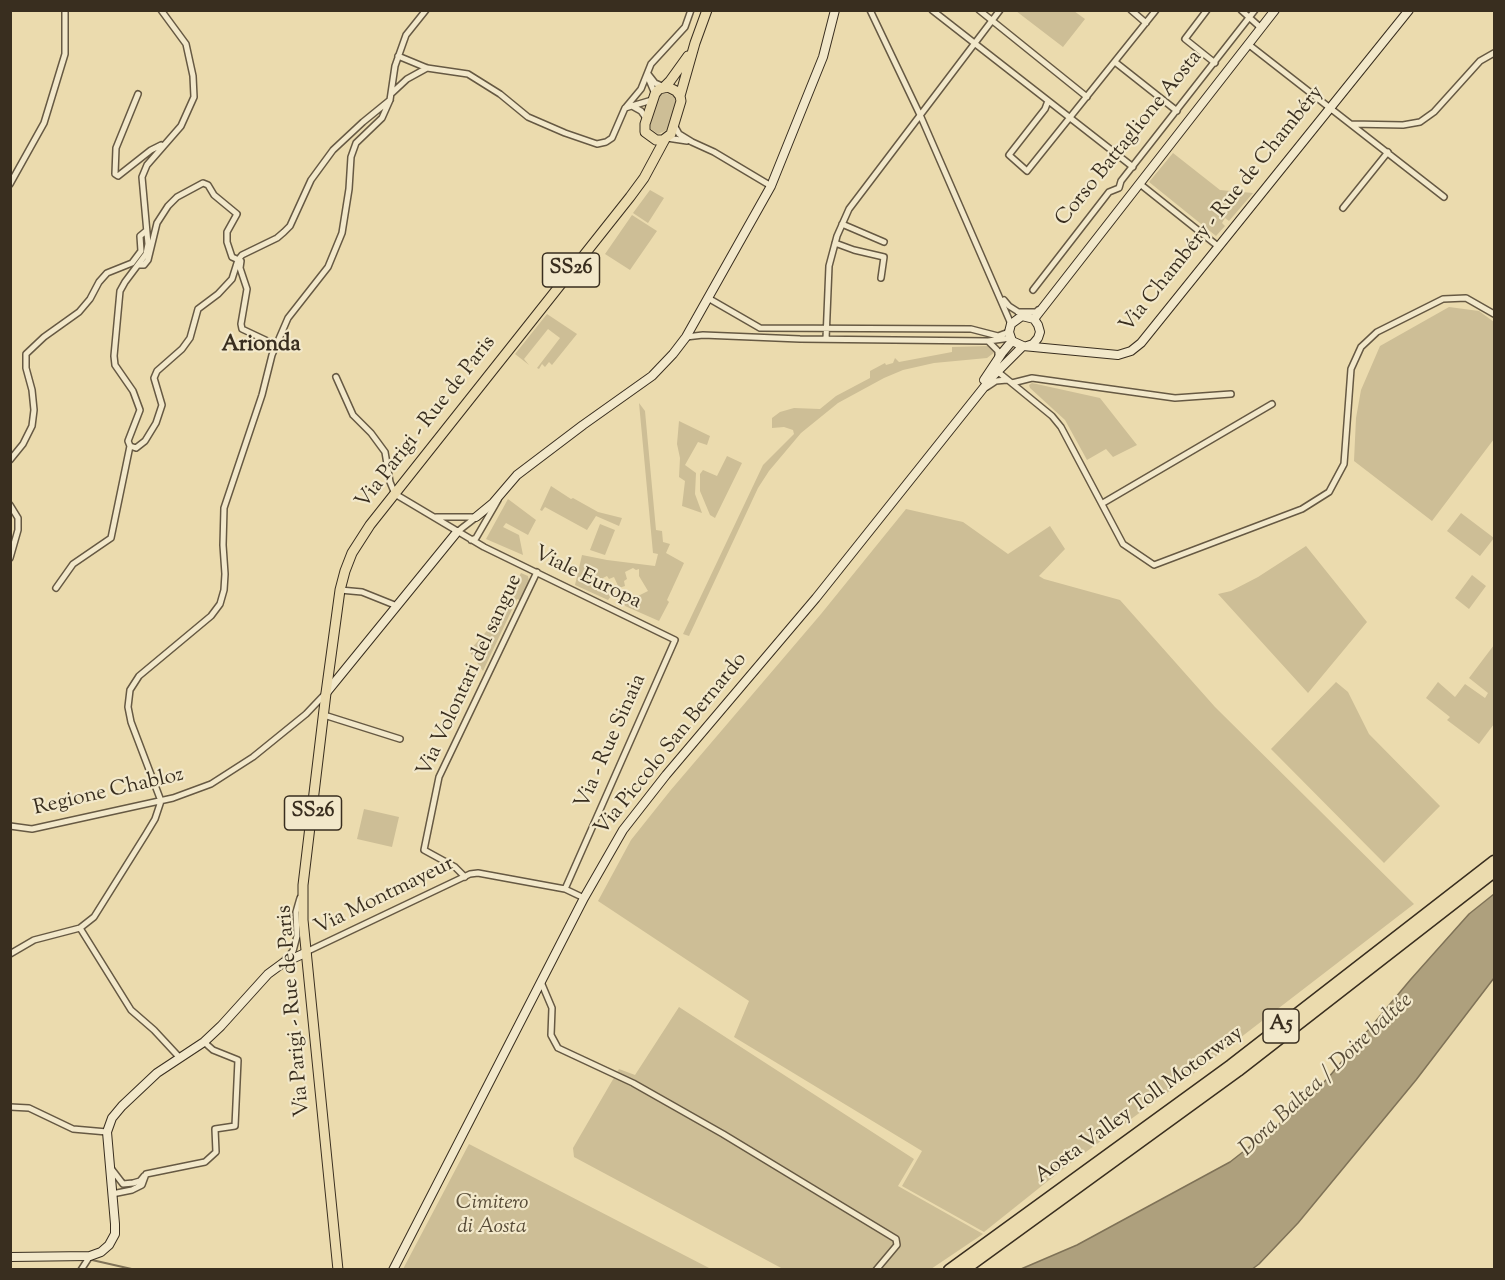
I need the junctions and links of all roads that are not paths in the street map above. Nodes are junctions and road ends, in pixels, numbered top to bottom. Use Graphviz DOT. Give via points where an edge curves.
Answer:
graph roads {
  1 [pos="65,10"];
  2 [pos="161,10"];
  3 [pos="426,10"];
  4 [pos="691,10"];
  5 [pos="707,10"];
  6 [pos="835,10"];
  7 [pos="870,10"];
  8 [pos="932,10"];
  9 [pos="979,10"];
  10 [pos="1000,10"];
  11 [pos="1131,10"];
  12 [pos="1156,10"];
  13 [pos="1207,10"];
  14 [pos="1241,10"];
  15 [pos="1255,10"];
  16 [pos="1275,10"];
  17 [pos="1409,10"];
  18 [pos="1250,17"];
  19 [pos="992,21"];
  20 [pos="1146,23"];
  21 [pos="1261,28"];
  22 [pos="695,43"];
  23 [pos="976,44"];
  24 [pos="1248,44"];
  25 [pos="1494,53"];
  26 [pos="398,56"];
  27 [pos="1115,62"];
  28 [pos="1215,63"];
  29 [pos="427,68"];
  30 [pos="647,73"];
  31 [pos="664,87"];
  32 [pos="391,93"];
  33 [pos="138,94"];
  34 [pos="680,96"];
  35 [pos="654,97"];
  36 [pos="1087,97"];
  37 [pos="390,100"];
  38 [pos="1048,101"];
  39 [pos="628,107"];
  40 [pos="1330,107"];
  41 [pos="1177,111"];
  42 [pos="921,117"];
  43 [pos="1069,118"];
  44 [pos="646,119"];
  45 [pos="674,124"];
  46 [pos="1351,124"];
  47 [pos="650,136"];
  48 [pos="666,138"];
  49 [pos="692,142"];
  50 [pos="164,143"];
  51 [pos="1388,152"];
  52 [pos="1133,167"];
  53 [pos="10,184"];
  54 [pos="1140,184"];
  55 [pos="771,186"];
  56 [pos="636,188"];
  57 [pos="1119,188"];
  58 [pos="1130,196"];
  59 [pos="1444,197"];
  60 [pos="1342,208"];
  61 [pos="842,224"];
  62 [pos="146,231"];
  63 [pos="884,242"];
  64 [pos="835,243"];
  65 [pos="1219,247"];
  66 [pos="238,260"];
  67 [pos="139,266"];
  68 [pos="881,278"];
  69 [pos="1033,290"];
  70 [pos="1057,292"];
  71 [pos="1001,296"];
  72 [pos="708,298"];
  73 [pos="1018,312"];
  74 [pos="1494,314"];
  75 [pos="1031,318"];
  76 [pos="826,329"];
  77 [pos="1011,335"];
  78 [pos="686,337"];
  79 [pos="826,339"];
  80 [pos="988,341"];
  81 [pos="276,345"];
  82 [pos="1025,346"];
  83 [pos="998,359"];
  84 [pos="998,371"];
  85 [pos="336,377"];
  86 [pos="1010,381"];
  87 [pos="1231,394"];
  88 [pos="1272,404"];
  89 [pos="969,408"];
  90 [pos="130,446"];
  91 [pos="10,460"];
  92 [pos="395,494"];
  93 [pos="502,494"];
  94 [pos="1102,503"];
  95 [pos="10,505"];
  96 [pos="433,517"];
  97 [pos="476,517"];
  98 [pos="457,532"];
  99 [pos="478,534"];
  100 [pos="471,540"];
  101 [pos="484,547"];
  102 [pos="10,558"];
  103 [pos="537,572"];
  104 [pos="56,588"];
  105 [pos="340,590"];
  106 [pos="397,606"];
  107 [pos="675,640"];
  108 [pos="326,693"];
  109 [pos="324,715"];
  110 [pos="400,739"];
  111 [pos="161,801"];
  112 [pos="10,826"];
  113 [pos="1494,861"];
  114 [pos="1494,872"];
  115 [pos="465,877"];
  116 [pos="303,885"];
  117 [pos="565,890"];
  118 [pos="584,898"];
  119 [pos="80,928"];
  120 [pos="305,953"];
  121 [pos="10,954"];
  122 [pos="283,963"];
  123 [pos="540,982"];
  124 [pos="204,1042"];
  125 [pos="180,1058"];
  126 [pos="10,1107"];
  127 [pos="107,1132"];
  128 [pos="110,1166"];
  129 [pos="146,1174"];
  130 [pos="1068,1189"];
  131 [pos="112,1194"];
  132 [pos="90,1256"];
  133 [pos="10,1257"];
  134 [pos="81,1269"];
  135 [pos="338,1269"];
  136 [pos="393,1269"];
  137 [pos="876,1269"];
  138 [pos="949,1269"];
  139 [pos="964,1269"];
  1 -- 53 [label="street" via="65,54 44,123"];
  2 -- 50 [label="street" via="186,44 194,97 181,126"];
  3 -- 26 [label="street" via="406,35"];
  4 -- 30 [label="street" via="685,27"];
  5 -- 22 [label="main road, Via Parigi - Rue de Paris"];
  6 -- 55 [label="street" via="823,57"];
  7 -- 42 [label="street"];
  8 -- 23 [label="street"];
  9 -- 19 [label="street"];
  10 -- 19 [label="street"];
  11 -- 20 [label="street"];
  12 -- 20 [label="street"];
  13 -- 28 [label="street" via="1185,39"];
  14 -- 18 [label="street"];
  15 -- 18 [label="street, Corso Battaglione Aosta"];
  16 -- 21 [label="street, Corso Battaglione Aosta"];
  17 -- 40 [label="street, Via Chambéry - Rue de Chambéry"];
  18 -- 21 [label="street"];
  18 -- 28 [label="street, Corso Battaglione Aosta"];
  19 -- 23 [label="street"];
  19 -- 36 [label="street"];
  20 -- 27 [label="street"];
  21 -- 24 [label="street, Corso Battaglione Aosta"];
  22 -- 31 [label="main road, Via Parigi - Rue de Paris"];
  22 -- 34 [label="main road, Via Parigi - Rue de Paris"];
  23 -- 38 [label="street"];
  23 -- 42 [label="street"];
  24 -- 40 [label="street"];
  24 -- 54 [label="street, Corso Battaglione Aosta"];
  25 -- 46 [label="street" via="1480,61 1420,122"];
  26 -- 29 [label="street"];
  26 -- 32 [label="street"];
  27 -- 36 [label="street"];
  27 -- 41 [label="street"];
  28 -- 41 [label="street, Corso Battaglione Aosta"];
  29 -- 32 [label="street"];
  29 -- 39 [label="street" via="468,74 528,117 597,144 612,138"];
  30 -- 31 [label="street"];
  30 -- 35 [label="street"];
  30 -- 39 [label="street"];
  31 -- 34 [label="main road" via="672,88"];
  31 -- 35 [label="main road, Via Parigi - Rue de Paris"];
  32 -- 37 [label="street"];
  33 -- 50 [label="street" via="116,148 115,174 118,176"];
  34 -- 45 [label="main road, Via Parigi - Rue de Paris"];
  35 -- 39 [label="street"];
  35 -- 44 [label="main road"];
  36 -- 43 [label="street"];
  37 -- 66 [label="street" via="333,150 311,180 290,226"];
  37 -- 81 [label="street" via="382,118 356,143 351,156 342,233 328,267 288,318"];
  38 -- 43 [label="street"];
  38 -- 43 [label="street" via="1009,155 1027,171"];
  39 -- 44 [label="street" via="641,111"];
  40 -- 46 [label="street"];
  40 -- 65 [label="street, Via Chambéry - Rue de Chambéry"];
  41 -- 52 [label="street, Corso Battaglione Aosta"];
  42 -- 61 [label="street" via="854,202"];
  42 -- 71 [label="street"];
  43 -- 52 [label="street"];
  44 -- 47 [label="main road, Via Parigi - Rue de Paris" via="644,129"];
  45 -- 48 [label="main road, Via Parigi - Rue de Paris"];
  45 -- 49 [label="street"];
  46 -- 51 [label="street"];
  47 -- 48 [label="main road" via="656,140"];
  47 -- 56 [label="main road, Via Parigi - Rue de Paris" via="652,150"];
  48 -- 49 [label="street"];
  48 -- 56 [label="main road, Via Parigi - Rue de Paris"];
  49 -- 55 [label="street"];
  50 -- 62 [label="street" via="142,177"];
  51 -- 59 [label="street"];
  51 -- 60 [label="street"];
  52 -- 57 [label="street, Corso Battaglione Aosta"];
  54 -- 58 [label="street, Corso Battaglione Aosta"];
  54 -- 65 [label="street"];
  55 -- 72 [label="street"];
  56 -- 92 [label="main road, Via Parigi - Rue de Paris / SS26"];
  57 -- 58 [label="street"];
  57 -- 69 [label="street, Corso Battaglione Aosta" via="1109,192"];
  58 -- 70 [label="street, Corso Battaglione Aosta"];
  61 -- 63 [label="street"];
  61 -- 64 [label="street"];
  62 -- 67 [label="street" via="146,255"];
  62 -- 91 [label="street" via="140,236 141,251 132,262 107,273 79,312 26,354 33,426"];
  64 -- 68 [label="street" via="884,256"];
  64 -- 76 [label="street" via="829,266"];
  65 -- 82 [label="street, Via Chambéry - Rue de Chambéry" via="1131,351 1118,355"];
  66 -- 67 [label="street" via="232,257 227,242 227,232 237,214 203,183 168,206 157,223 148,260"];
  66 -- 81 [label="street" via="242,261 240,268 248,289 242,330"];
  66 -- 90 [label="street" via="232,279 198,309 190,338 182,349 157,371 154,378 162,405 156,423 145,441 136,448"];
  67 -- 90 [label="street" via="120,291 114,356 115,365 133,391 140,410 128,441"];
  70 -- 73 [label="street, Corso Battaglione Aosta" via="1036,312"];
  70 -- 75 [label="street, Corso Battaglione Aosta"];
  71 -- 73 [label="street"];
  71 -- 77 [label="street"];
  72 -- 76 [label="street" via="760,328"];
  72 -- 78 [label="street"];
  73 -- 75 [label="street"];
  74 -- 94 [label="street" via="1467,298 1443,299 1377,332 1361,347 1352,369 1344,464 1329,492 1302,509 1154,565 1123,544"];
  75 -- 77 [label="street" via="1016,319"];
  75 -- 82 [label="street" via="1040,332 1038,338"];
  76 -- 77 [label="street" via="971,329"];
  76 -- 79 [label="street"];
  77 -- 80 [label="street"];
  77 -- 82 [label="street"];
  77 -- 83 [label="street, Via Piccolo San Bernardo"];
  77 -- 84 [label="street, Via Piccolo San Bernardo"];
  78 -- 79 [label="street"];
  78 -- 93 [label="street" via="652,376 517,475"];
  79 -- 80 [label="street"];
  80 -- 83 [label="street" via="998,351"];
  81 -- 111 [label="street" via="224,508 224,590 220,604 139,676 130,690 131,722"];
  82 -- 84 [label="street, Via Piccolo San Bernardo"];
  83 -- 89 [label="street, Via Piccolo San Bernardo"];
  84 -- 86 [label="street"];
  84 -- 89 [label="street, Via Piccolo San Bernardo"];
  85 -- 92 [label="street" via="353,414 385,452"];
  86 -- 87 [label="street" via="1032,378 1175,398"];
  86 -- 89 [label="street, Via Piccolo San Bernardo" via="989,385"];
  86 -- 94 [label="street" via="1052,416"];
  88 -- 94 [label="street"];
  89 -- 118 [label="street, Via Piccolo San Bernardo" via="645,802 623,830"];
  90 -- 104 [label="street" via="111,538 73,564"];
  92 -- 96 [label="street, Viale Europa"];
  92 -- 105 [label="main road, Via Parigi - Rue de Paris / SS26" via="360,538"];
  93 -- 97 [label="street"];
  93 -- 99 [label="street"];
  95 -- 102 [label="street" via="18,518 18,530"];
  96 -- 97 [label="street"];
  96 -- 98 [label="street, Viale Europa"];
  97 -- 98 [label="street"];
  97 -- 99 [label="street"];
  98 -- 100 [label="street, Viale Europa"];
  98 -- 106 [label="street"];
  99 -- 100 [label="street"];
  99 -- 101 [label="street"];
  100 -- 101 [label="street, Viale Europa"];
  101 -- 103 [label="street, Viale Europa"];
  103 -- 107 [label="street, Viale Europa"];
  103 -- 115 [label="street, Via Volontari del sangue" via="439,777 424,850"];
  105 -- 106 [label="street" via="362,592"];
  105 -- 108 [label="main road, Via Parigi - Rue de Paris / SS26"];
  106 -- 108 [label="street"];
  107 -- 117 [label="street, Via - Rue Sinaia"];
  108 -- 109 [label="main road, Via Parigi - Rue de Paris / SS26"];
  108 -- 111 [label="street, Regione Chabloz" via="306,714 236,768 211,784"];
  109 -- 110 [label="street"];
  109 -- 116 [label="main road, Via Parigi - Rue de Paris / SS26"];
  111 -- 112 [label="street, Regione Chabloz" via="32,829"];
  111 -- 119 [label="street" via="123,872 94,917"];
  113 -- 130 [label="highway, Aosta Valley Toll Motorway / A5"];
  114 -- 130 [label="highway, Aosta Valley Toll Motorway / A5" via="1238,1071"];
  115 -- 117 [label="street, Via Montmayeur" via="478,873"];
  115 -- 120 [label="street, Via Montmayeur"];
  116 -- 120 [label="main road, Via Parigi - Rue de Paris / SS26"];
  116 -- 122 [label="street" via="296,912 297,936"];
  117 -- 118 [label="street, Via Montmayeur"];
  118 -- 123 [label="street, Via Piccolo San Bernardo"];
  119 -- 121 [label="street" via="34,940"];
  119 -- 125 [label="street" via="131,1010"];
  120 -- 122 [label="street"];
  120 -- 135 [label="main road, Via Parigi - Rue de Paris / SS26"];
  122 -- 124 [label="street"];
  123 -- 136 [label="street, Via Piccolo San Bernardo"];
  123 -- 137 [label="street" via="552,1008 551,1035 558,1048 633,1083 896,1239 897,1245"];
  124 -- 125 [label="street"];
  124 -- 129 [label="street" via="238,1060 235,1126 215,1129 216,1152 205,1162"];
  125 -- 127 [label="street" via="157,1073 122,1107"];
  126 -- 127 [label="street" via="29,1108 73,1129"];
  127 -- 128 [label="street"];
  128 -- 129 [label="street" via="123,1184 140,1181"];
  128 -- 131 [label="street"];
  129 -- 131 [label="street" via="142,1185"];
  130 -- 138 [label="highway, Aosta Valley Toll Motorway / A5"];
  130 -- 139 [label="highway, Aosta Valley Toll Motorway / A5"];
  131 -- 132 [label="street" via="115,1234 109,1245"];
  132 -- 133 [label="street"];
  132 -- 134 [label="street"];
}
